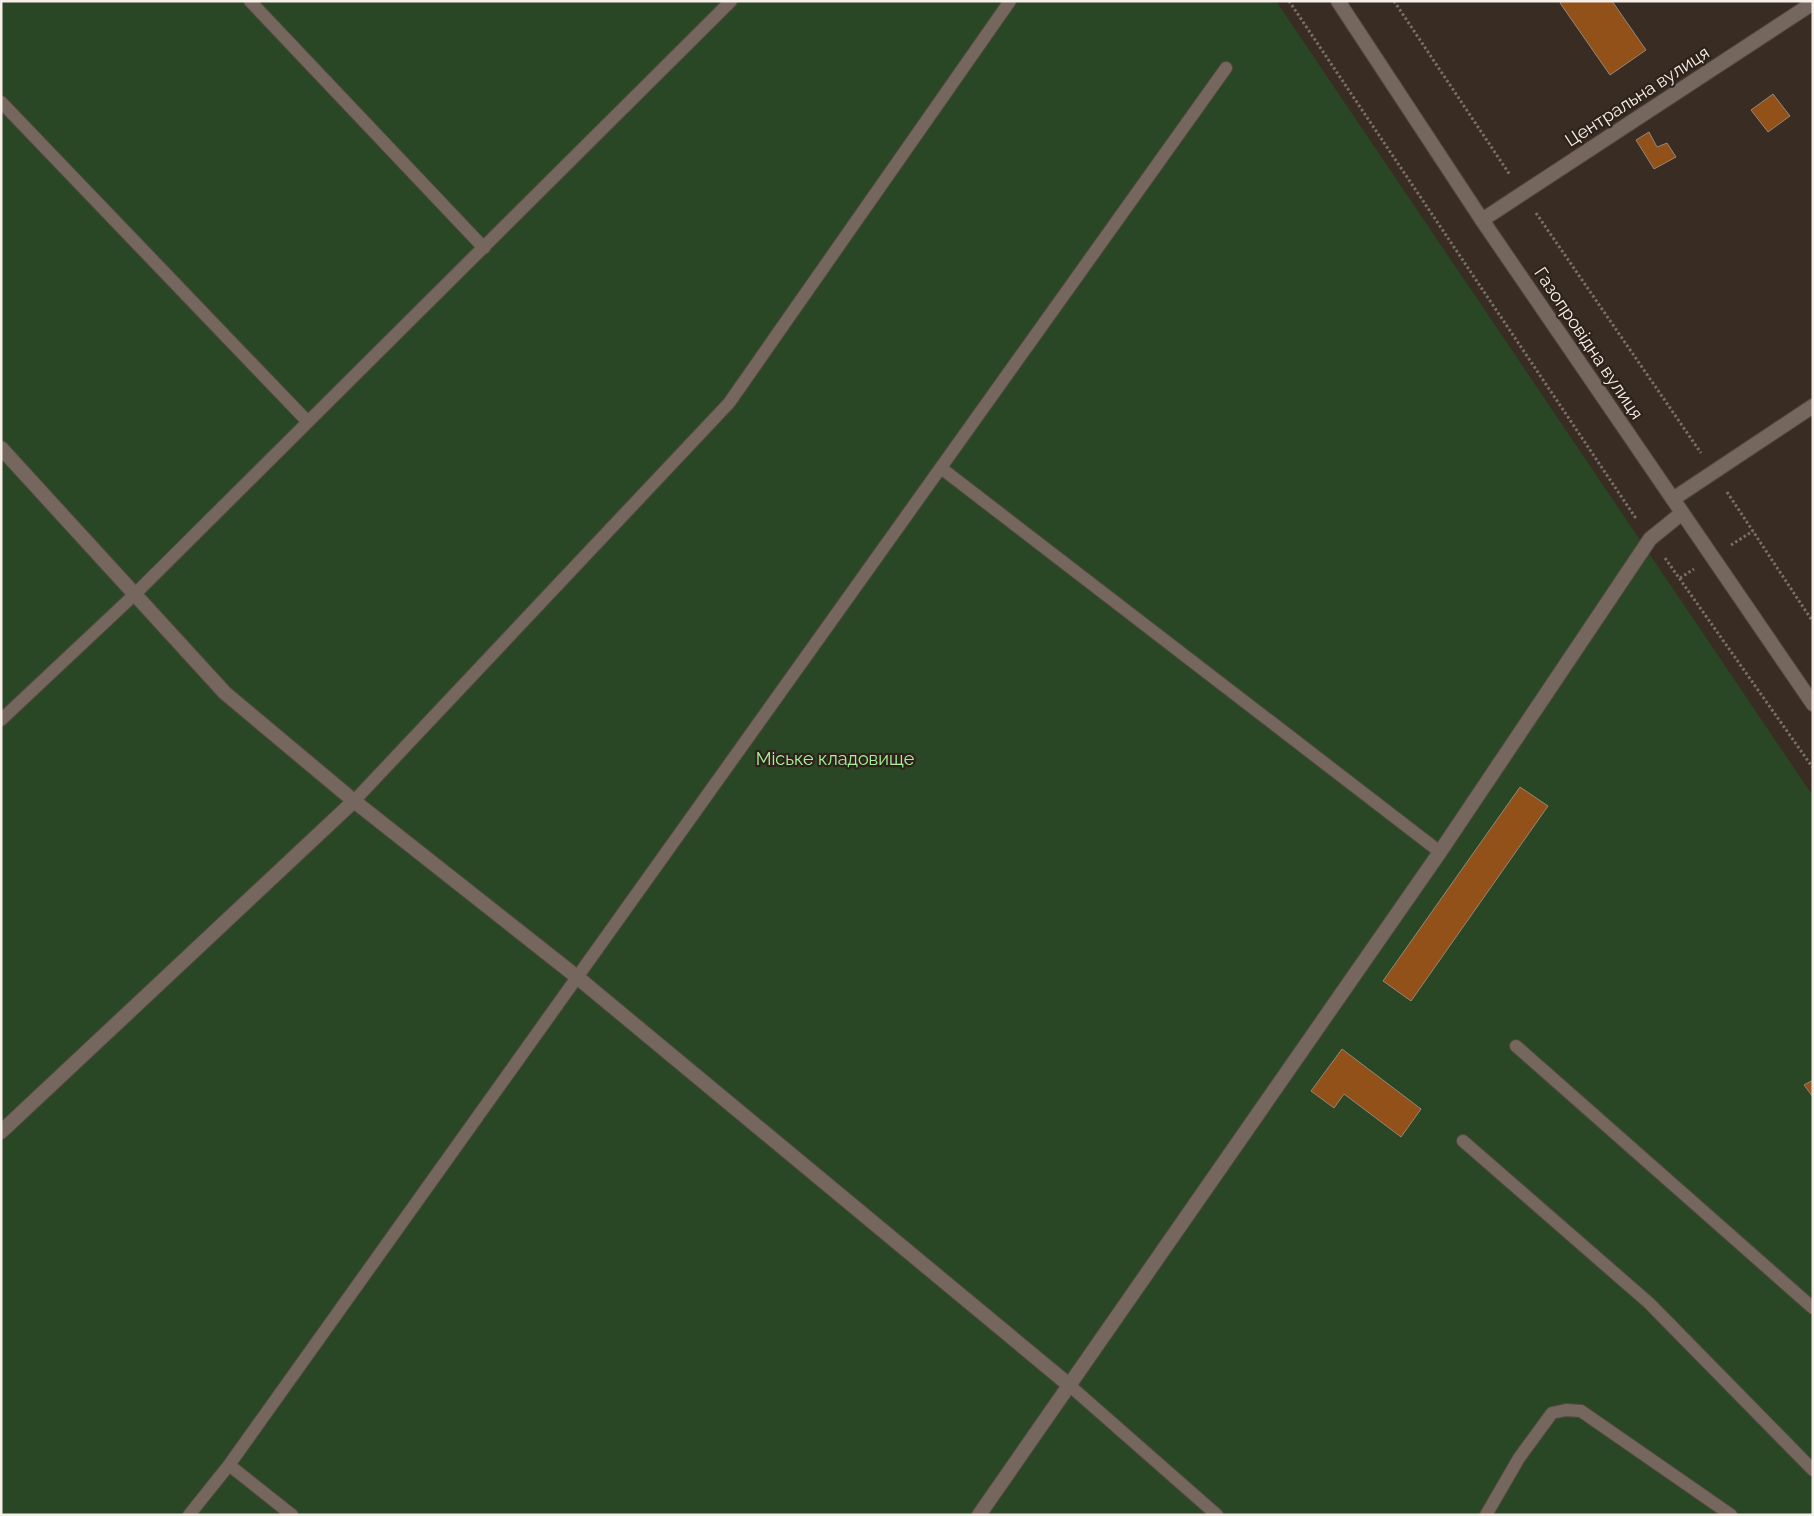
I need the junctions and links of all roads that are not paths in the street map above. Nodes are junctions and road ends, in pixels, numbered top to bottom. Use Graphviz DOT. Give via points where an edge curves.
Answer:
graph roads {
  1 [pos="250,1"];
  2 [pos="731,1"];
  3 [pos="1010,1"];
  4 [pos="1338,1"];
  5 [pos="1813,3"];
  6 [pos="1226,68"];
  7 [pos="1,102"];
  8 [pos="1482,220"];
  9 [pos="484,248"];
  10 [pos="1813,406"];
  11 [pos="308,422"];
  12 [pos="1,448"];
  13 [pos="940,468"];
  14 [pos="1673,500"];
  15 [pos="1682,513"];
  16 [pos="134,595"];
  17 [pos="1813,704"];
  18 [pos="1,720"];
  19 [pos="354,801"];
  20 [pos="1440,852"];
  21 [pos="577,977"];
  22 [pos="1516,1046"];
  23 [pos="1,1132"];
  24 [pos="1463,1141"];
  25 [pos="1813,1308"];
  26 [pos="1070,1385"];
  27 [pos="229,1465"];
  28 [pos="1813,1470"];
  29 [pos="189,1515"];
  30 [pos="292,1515"];
  31 [pos="980,1515"];
  32 [pos="1218,1515"];
  33 [pos="1486,1515"];
  34 [pos="1731,1515"];
  1 -- 9 [label="lane"];
  2 -- 9 [label="lane"];
  3 -- 19 [label="lane" via="729,403"];
  4 -- 8 [label="street, Газопровідна вулиця"];
  5 -- 8 [label="street, Центральна вулиця"];
  6 -- 13 [label="lane"];
  7 -- 11 [label="lane"];
  8 -- 14 [label="street, Газопровідна вулиця"];
  9 -- 11 [label="lane"];
  10 -- 14 [label="street"];
  11 -- 16 [label="lane"];
  12 -- 16 [label="street"];
  13 -- 20 [label="lane"];
  13 -- 21 [label="lane"];
  14 -- 15 [label="street, Газопровідна вулиця"];
  15 -- 17 [label="street, Газопровідна вулиця"];
  15 -- 20 [label="street" via="1650,538"];
  16 -- 18 [label="lane"];
  16 -- 19 [label="street" via="225,693"];
  19 -- 21 [label="street"];
  19 -- 23 [label="street"];
  20 -- 26 [label="street"];
  21 -- 26 [label="street"];
  21 -- 27 [label="lane"];
  22 -- 25 [label="lane"];
  24 -- 28 [label="lane" via="1649,1303"];
  26 -- 31 [label="street"];
  26 -- 32 [label="lane"];
  27 -- 29 [label="lane"];
  27 -- 30 [label="lane"];
  33 -- 34 [label="lane" via="1519,1458 1552,1413 1566,1410 1581,1411"];
}
